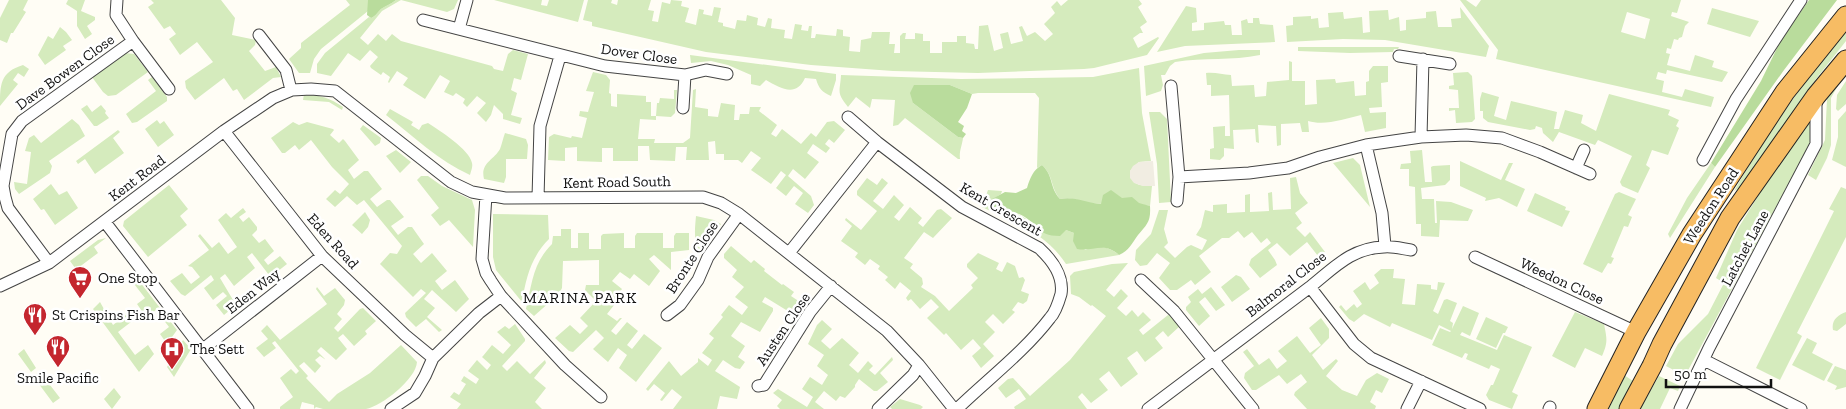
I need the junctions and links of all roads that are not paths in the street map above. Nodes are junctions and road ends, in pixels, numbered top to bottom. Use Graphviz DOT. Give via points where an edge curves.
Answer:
graph roads {
  1 [pos="118,0"];
  2 [pos="467,0"];
  3 [pos="1801,0"];
  4 [pos="1846,16"];
  5 [pos="423,20"];
  6 [pos="459,29"];
  7 [pos="258,35"];
  8 [pos="133,41"];
  9 [pos="560,56"];
  10 [pos="1399,56"];
  11 [pos="1423,59"];
  12 [pos="1846,60"];
  13 [pos="1450,64"];
  14 [pos="727,74"];
  15 [pos="685,75"];
  16 [pos="1171,86"];
  17 [pos="168,89"];
  18 [pos="291,90"];
  19 [pos="1816,96"];
  20 [pos="683,108"];
  21 [pos="848,117"];
  22 [pos="224,131"];
  23 [pos="1421,137"];
  24 [pos="877,142"];
  25 [pos="1366,145"];
  26 [pos="1584,150"];
  27 [pos="1703,160"];
  28 [pos="1576,168"];
  29 [pos="1590,174"];
  30 [pos="1179,177"];
  31 [pos="486,195"];
  32 [pos="538,198"];
  33 [pos="1177,201"];
  34 [pos="739,214"];
  35 [pos="105,222"];
  36 [pos="1385,246"];
  37 [pos="1412,250"];
  38 [pos="789,253"];
  39 [pos="322,256"];
  40 [pos="1475,257"];
  41 [pos="49,263"];
  42 [pos="1141,280"];
  43 [pos="0,286"];
  44 [pos="831,286"];
  45 [pos="1310,287"];
  46 [pos="501,296"];
  47 [pos="1679,313"];
  48 [pos="667,315"];
  49 [pos="1636,332"];
  50 [pos="203,349"];
  51 [pos="433,358"];
  52 [pos="1213,360"];
  53 [pos="1704,360"];
  54 [pos="919,366"];
  55 [pos="1421,381"];
  56 [pos="758,386"];
  57 [pos="601,397"];
  58 [pos="399,407"];
  59 [pos="248,409"];
  60 [pos="878,409"];
  61 [pos="956,409"];
  62 [pos="1148,409"];
  63 [pos="1253,409"];
  64 [pos="1407,409"];
  65 [pos="1480,409"];
  66 [pos="1597,409"];
  67 [pos="1629,409"];
  68 [pos="1680,409"];
  69 [pos="1801,409"];
  1 -- 8 [label="street, Dave Bowen Close" via="116,15"];
  2 -- 6 [label="street"];
  3 -- 27 [label="street" via="1736,99"];
  4 -- 49 [label="highway, Weedon Road" via="1785,92 1692,234"];
  5 -- 6 [label="street, Dover Close"];
  6 -- 9 [label="street, Dover Close"];
  7 -- 18 [label="street" via="286,70"];
  8 -- 17 [label="street, Dave Bowen Close"];
  8 -- 41 [label="street, Dave Bowen Close" via="22,121 12,134 4,186 8,208"];
  9 -- 15 [label="street, Dover Close" via="605,66"];
  9 -- 32 [label="street" via="540,126"];
  10 -- 11 [label="street"];
  11 -- 13 [label="street"];
  11 -- 23 [label="street"];
  12 -- 19 [label="highway, Weedon Road"];
  14 -- 15 [label="street, Dover Close" via="706,70"];
  15 -- 20 [label="street, Dover Close"];
  16 -- 30 [label="street"];
  18 -- 22 [label="street, Kent Road" via="273,98"];
  18 -- 31 [label="street, Kent Road South" via="335,91 451,182"];
  19 -- 47 [label="highway, Weedon Road" via="1730,218"];
  19 -- 53 [label="street, Latchet Lane" via="1816,144"];
  21 -- 24 [label="street, Kent Crescent"];
  22 -- 35 [label="street, Kent Road"];
  22 -- 39 [label="street, Eden Road"];
  23 -- 25 [label="street"];
  23 -- 28 [label="street" via="1466,135 1502,138"];
  24 -- 38 [label="street"];
  24 -- 61 [label="street, Kent Crescent" via="962,207 1039,248 1049,257 1060,280 1061,293 1052,317 1013,358"];
  25 -- 30 [label="street" via="1288,168"];
  25 -- 36 [label="street" via="1382,213"];
  26 -- 28 [label="street"];
  28 -- 29 [label="street"];
  30 -- 33 [label="street"];
  31 -- 32 [label="street, Kent Road South"];
  31 -- 46 [label="street" via="482,259"];
  32 -- 34 [label="street, Kent Road South" via="703,197 722,203"];
  34 -- 38 [label="street, Kent Road South"];
  34 -- 48 [label="street, Bronte Close" via="708,257 698,280 680,305"];
  35 -- 41 [label="street, Kent Road"];
  35 -- 50 [label="street"];
  36 -- 37 [label="street, Balmoral Close"];
  36 -- 45 [label="street, Balmoral Close" via="1354,253"];
  38 -- 44 [label="street, Kent Road South"];
  39 -- 50 [label="street, Eden Way"];
  39 -- 51 [label="street, Eden Road"];
  40 -- 49 [label="street, Weedon Close"];
  41 -- 43 [label="street, Kent Road"];
  42 -- 52 [label="street" via="1174,311"];
  44 -- 54 [label="street, Kent Road South" via="888,331"];
  44 -- 56 [label="street, Austen Close" via="810,312 764,385"];
  45 -- 52 [label="street, Balmoral Close"];
  45 -- 55 [label="street" via="1354,344 1371,358"];
  46 -- 51 [label="street"];
  46 -- 57 [label="street" via="565,365"];
  47 -- 49 [label="highway" via="1660,329 1642,334"];
  47 -- 67 [label="highway, Weedon Road"];
  49 -- 66 [label="highway, Weedon Road"];
  50 -- 59 [label="street"];
  51 -- 58 [label="street" via="415,393"];
  52 -- 62 [label="street, Balmoral Close"];
  52 -- 63 [label="street"];
  53 -- 68 [label="street, Latchet Lane"];
  53 -- 69 [label="street"];
  54 -- 60 [label="street"];
  54 -- 61 [label="street, Kent Road South"];
  55 -- 64 [label="street"];
  55 -- 65 [label="street"];
}
